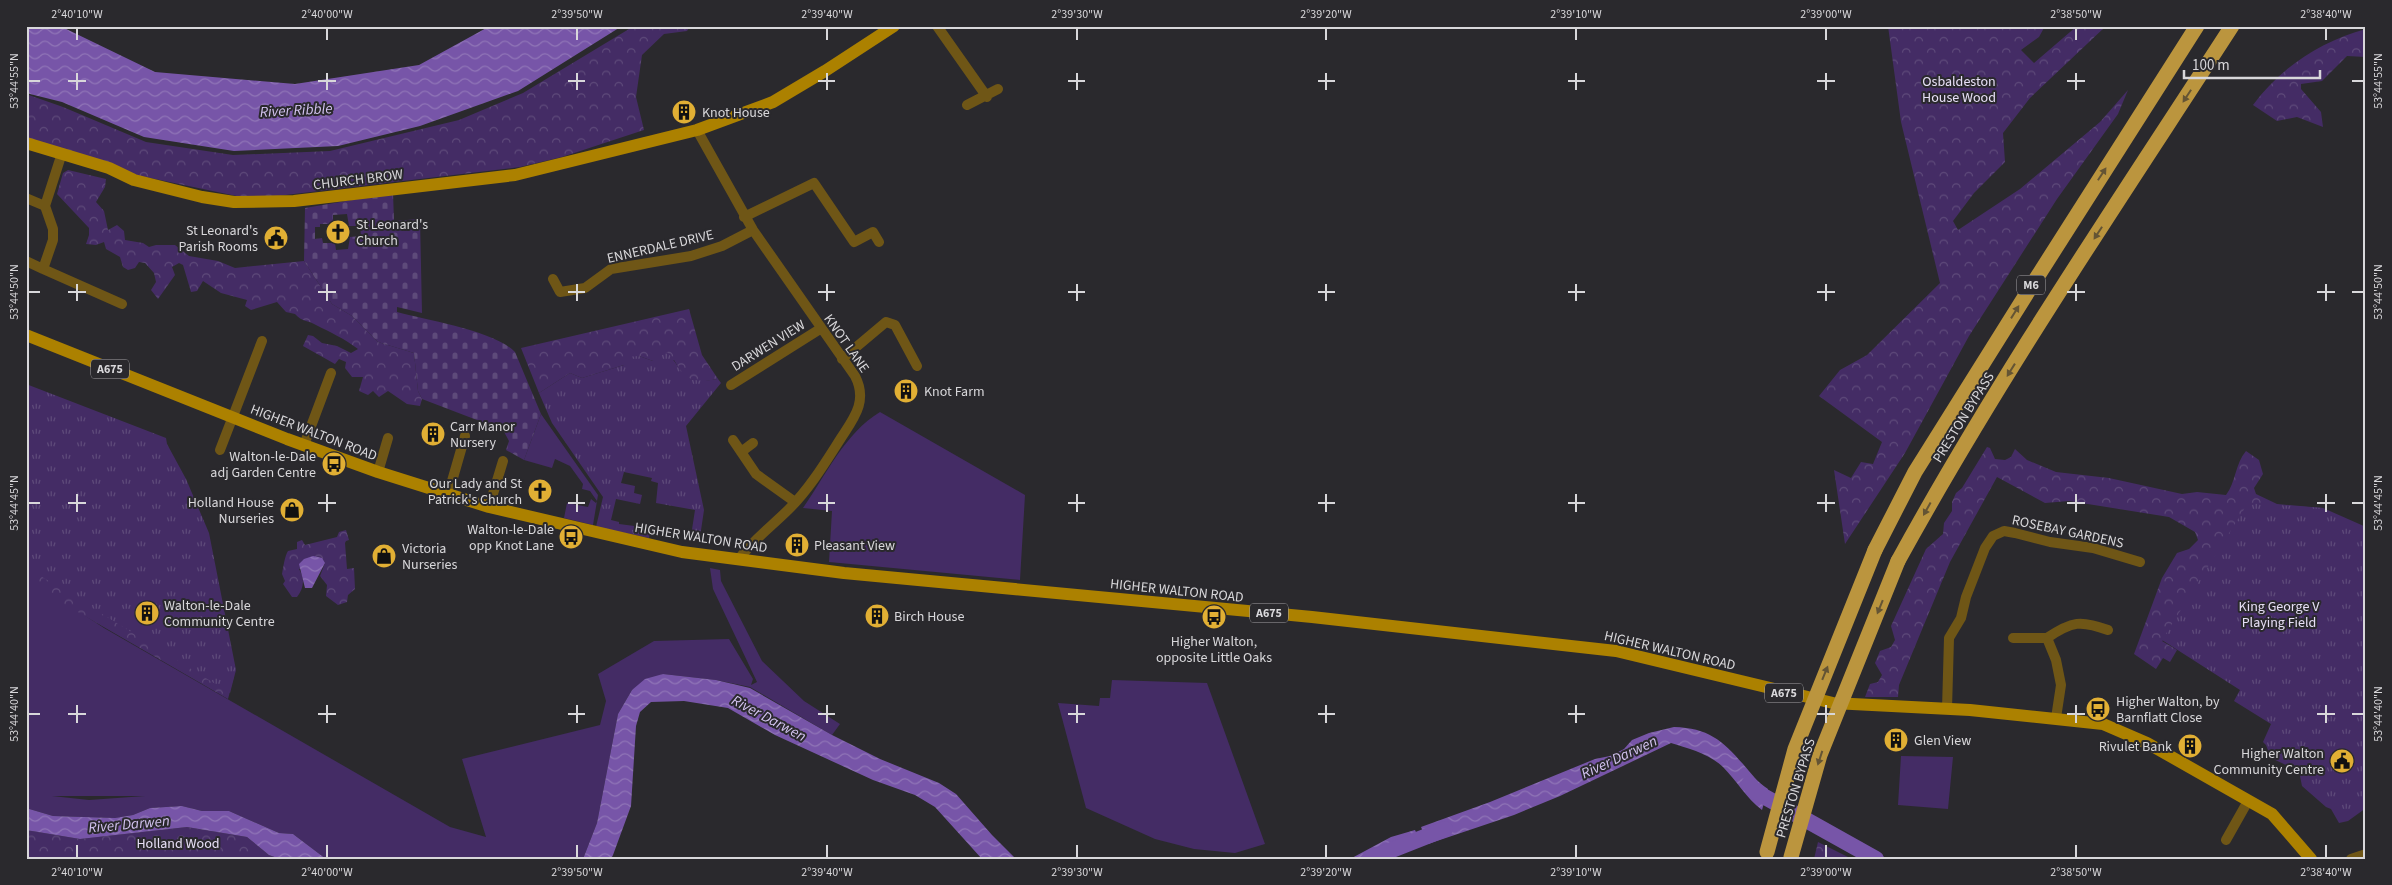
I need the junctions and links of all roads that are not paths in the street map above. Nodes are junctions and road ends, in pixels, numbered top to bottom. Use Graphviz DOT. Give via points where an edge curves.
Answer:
graph roads {
  1 [pos="894,26"];
  2 [pos="937,26"];
  3 [pos="2197,26"];
  4 [pos="2232,26"];
  5 [pos="998,89"];
  6 [pos="987,97"];
  7 [pos="967,105"];
  8 [pos="696,130"];
  9 [pos="26,143"];
  10 [pos="62,153"];
  11 [pos="26,198"];
  12 [pos="45,206"];
  13 [pos="744,217"];
  14 [pos="753,230"];
  15 [pos="879,242"];
  16 [pos="26,261"];
  17 [pos="43,269"];
  18 [pos="553,279"];
  19 [pos="122,304"];
  20 [pos="820,329"];
  21 [pos="26,335"];
  22 [pos="262,341"];
  23 [pos="842,359"];
  24 [pos="917,366"];
  25 [pos="331,373"];
  26 [pos="731,385"];
  27 [pos="233,417"];
  28 [pos="465,436"];
  29 [pos="388,438"];
  30 [pos="733,440"];
  31 [pos="753,442"];
  32 [pos="304,445"];
  33 [pos="220,450"];
  34 [pos="741,452"];
  35 [pos="503,461"];
  36 [pos="378,472"];
  37 [pos="448,495"];
  38 [pos="795,502"];
  39 [pos="489,507"];
  40 [pos="738,560"];
  41 [pos="2140,562"];
  42 [pos="2108,630"];
  43 [pos="2013,638"];
  44 [pos="2048,638"];
  45 [pos="1947,709"];
  46 [pos="2056,718"];
  47 [pos="2248,801"];
  48 [pos="2226,840"];
  49 [pos="2366,854"];
  50 [pos="1766,855"];
  51 [pos="1791,858"];
  52 [pos="2311,859"];
  53 [pos="2351,859"];
  1 -- 8 [label="main road, CHURCH BROW" via="826,72 773,102"];
  2 -- 6 [label="street"];
  50 -- 3 [label="highway, PRESTON BYPASS / M6, one-way, bridge" via="1795,749 1875,550 1915,472"];
  4 -- 51 [label="highway, PRESTON BYPASS / M6, one-way, bridge" via="2061,290 1937,490 1898,561 1820,755"];
  5 -- 6 [label="street"];
  6 -- 7 [label="street"];
  8 -- 10 [label="main road, CHURCH BROW" via="515,176 294,201 234,202 202,197 134,180"];
  8 -- 13 [label="street, KNOT LANE"];
  9 -- 10 [label="main road, CHURCH BROW"];
  10 -- 12 [label="street"];
  11 -- 12 [label="street"];
  12 -- 17 [label="street" via="53,229 53,240"];
  13 -- 14 [label="street, KNOT LANE"];
  13 -- 15 [label="street" via="814,183 854,242 873,232"];
  14 -- 18 [label="street, ENNERDALE DRIVE" via="722,246 690,256 611,269 585,288 560,292"];
  14 -- 20 [label="street, KNOT LANE"];
  16 -- 17 [label="street"];
  17 -- 19 [label="street"];
  20 -- 23 [label="street, KNOT LANE"];
  20 -- 26 [label="street, DARWEN VIEW"];
  21 -- 27 [label="main road, HIGHER WALTON ROAD / A675"];
  22 -- 27 [label="street"];
  23 -- 24 [label="street" via="886,322 895,325"];
  23 -- 38 [label="street, KNOT LANE" via="860,387 859,409 811,485"];
  25 -- 32 [label="street"];
  27 -- 32 [label="main road, HIGHER WALTON ROAD / A675"];
  27 -- 33 [label="street"];
  28 -- 37 [label="street"];
  29 -- 36 [label="street"];
  30 -- 34 [label="street"];
  31 -- 34 [label="street"];
  32 -- 36 [label="main road, HIGHER WALTON ROAD / A675"];
  34 -- 38 [label="street" via="756,474"];
  35 -- 39 [label="street"];
  36 -- 37 [label="main road, HIGHER WALTON ROAD / A675"];
  37 -- 39 [label="main road, HIGHER WALTON ROAD / A675"];
  38 -- 40 [label="street, KNOT LANE" via="751,543"];
  39 -- 40 [label="main road, HIGHER WALTON ROAD / A675" via="641,544"];
  40 -- 45 [label="main road, HIGHER WALTON ROAD / A675" via="1616,651 1833,704"];
  41 -- 45 [label="street, ROSEBAY GARDENS" via="2093,548 2050,542 2016,532 2004,531 1993,536 1985,548 1961,618 1949,638"];
  42 -- 44 [label="street" via="2077,622"];
  43 -- 44 [label="street"];
  44 -- 46 [label="street" via="2061,685"];
  45 -- 46 [label="main road, HIGHER WALTON ROAD / A675"];
  46 -- 47 [label="main road, HIGHER WALTON ROAD / A675" via="2104,724 2127,733"];
  47 -- 48 [label="street"];
  47 -- 52 [label="main road, HIGHER WALTON ROAD / A675" via="2272,814"];
  49 -- 53 [label="street"];
}
